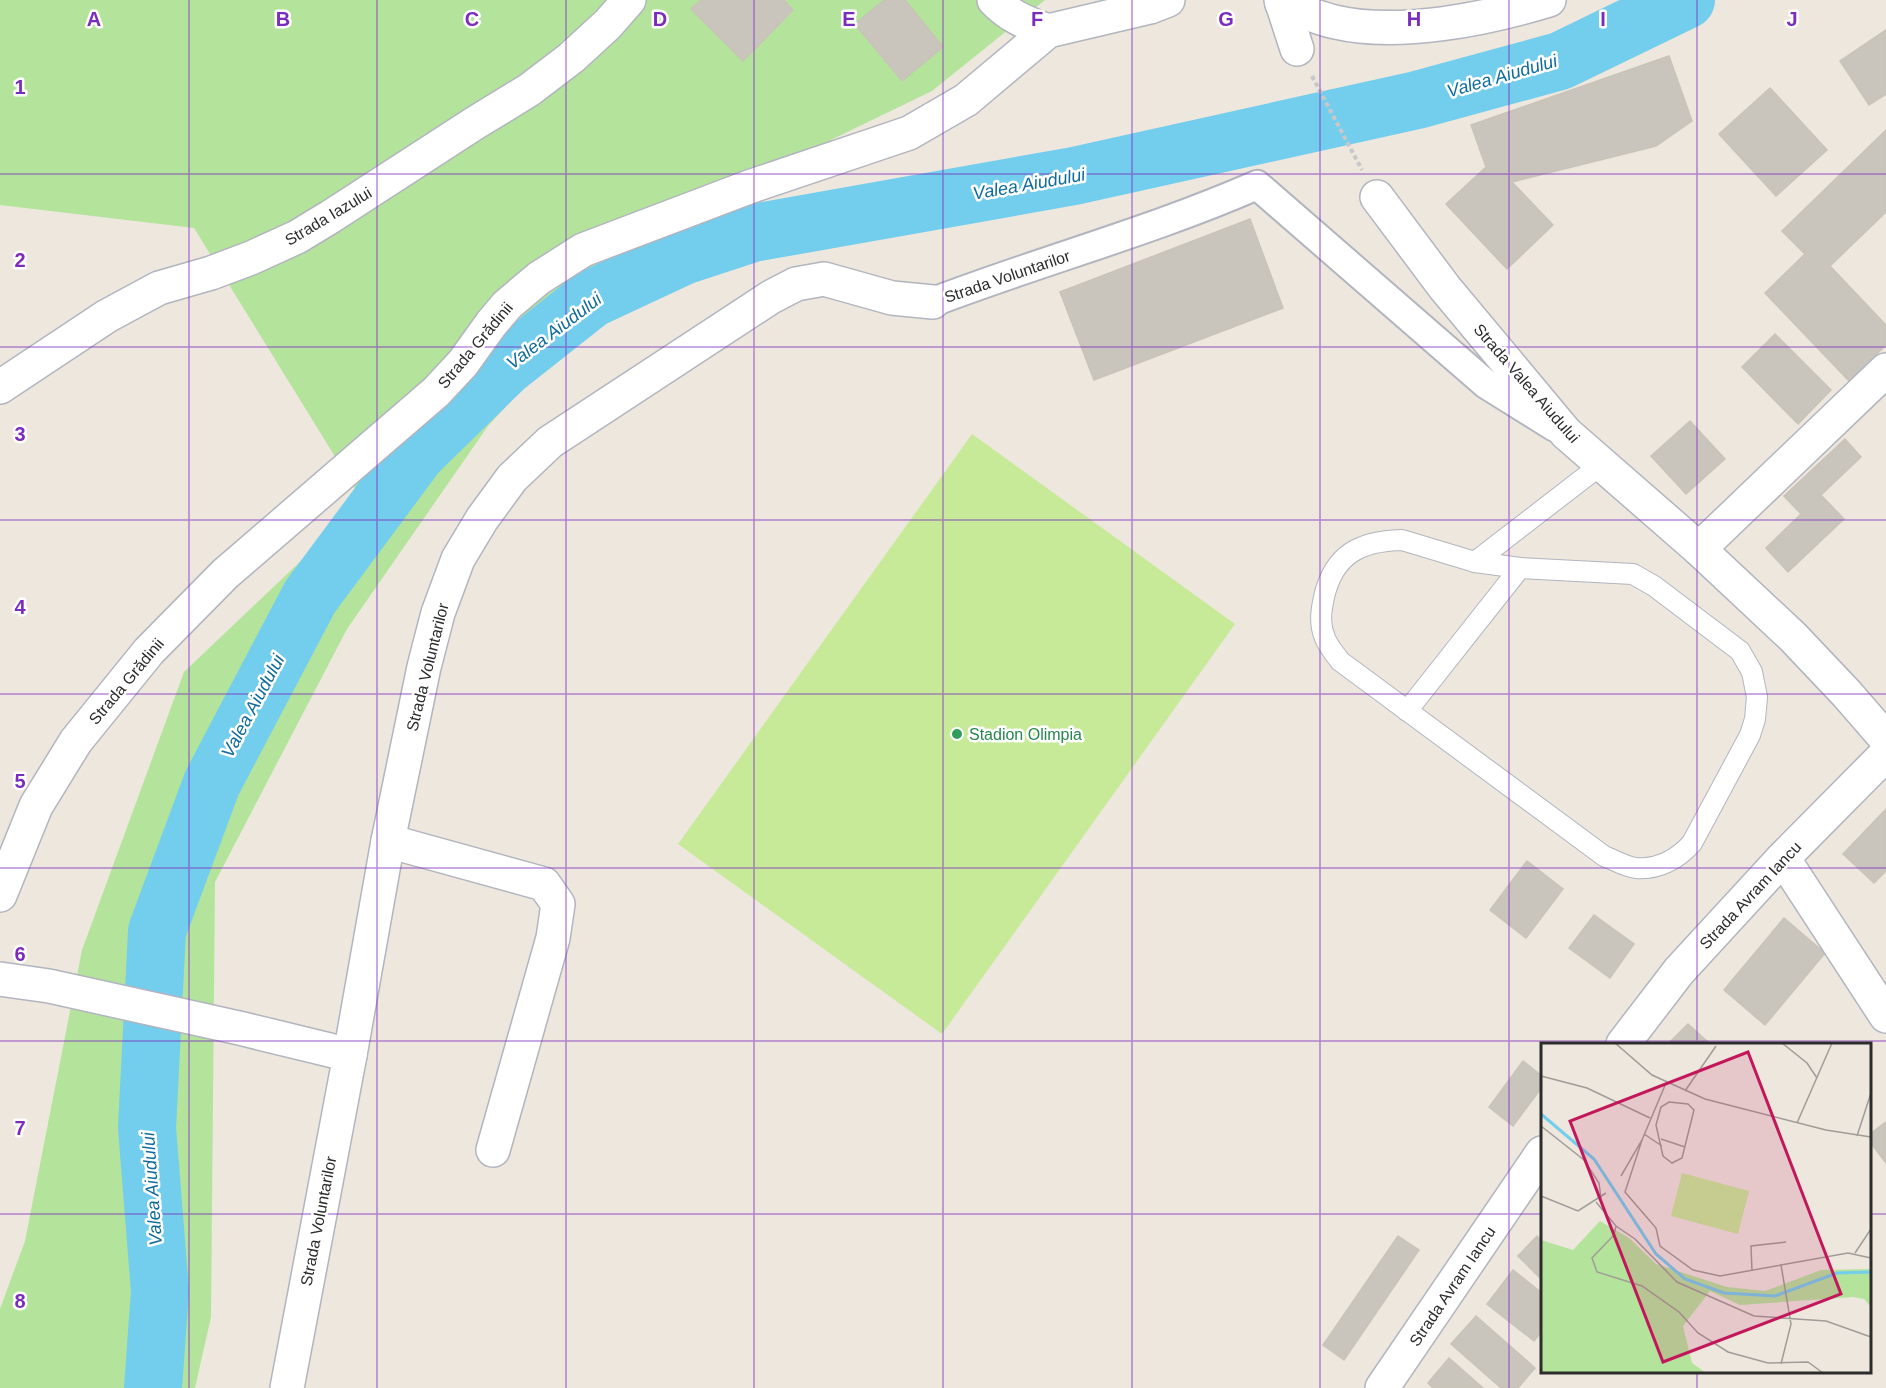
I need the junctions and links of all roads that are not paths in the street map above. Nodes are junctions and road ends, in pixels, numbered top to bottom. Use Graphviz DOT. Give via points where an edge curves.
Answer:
graph roads {
  1 [pos="629,0"];
  2 [pos="994,0"];
  3 [pos="1168,0"];
  4 [pos="1549,0"];
  5 [pos="1282,2"];
  6 [pos="1048,32"];
  7 [pos="1297,49"];
  8 [pos="1377,197"];
  9 [pos="933,302"];
  10 [pos="1886,370"];
  11 [pos="0,387"];
  12 [pos="1566,433"];
  13 [pos="1602,464"];
  14 [pos="1699,549"];
  15 [pos="1475,562"];
  16 [pos="1520,568"];
  17 [pos="1407,711"];
  18 [pos="1886,739"];
  19 [pos="1886,754"];
  20 [pos="388,841"];
  21 [pos="1783,858"];
  22 [pos="0,895"];
  23 [pos="0,979"];
  24 [pos="1886,1016"];
  25 [pos="1624,1043"];
  26 [pos="350,1055"];
  27 [pos="493,1150"];
  28 [pos="1541,1154"];
  29 [pos="287,1388"];
  30 [pos="1382,1388"];
  1 -- 11 [label="street, Strada Iazului" via="571,58 529,90 330,217 251,258 159,288 107,316"];
  2 -- 6 [label="street" via="1018,20"];
  3 -- 6 [label="street"];
  4 -- 5 [label="street" via="1453,22 1384,28 1335,22"];
  5 -- 7 [label="street"];
  6 -- 22 [label="street, Strada Grădinii" via="966,100 909,134 631,231 583,250 539,278 507,305 436,392 225,574 149,651 76,741 36,806"];
  8 -- 12 [label="street, Strada Valea Aiudului" via="1445,288"];
  9 -- 12 [label="street, Strada Voluntarilor" via="1257,185 1486,384"];
  9 -- 20 [label="street, Strada Voluntarilor" via="891,298 824,279 796,284 550,442 512,478 458,559 438,613"];
  10 -- 14 [label="street"];
  12 -- 13 [label="street, Strada Valea Aiudului"];
  13 -- 14 [label="street, Strada Valea Aiudului"];
  13 -- 15 [label="lane"];
  14 -- 18 [label="street, Strada Valea Aiudului" via="1793,637"];
  15 -- 16 [label="lane"];
  15 -- 17 [label="lane" via="1402,540 1380,541 1346,556 1328,580 1320,614 1325,638 1340,661"];
  16 -- 17 [label="lane"];
  16 -- 17 [label="lane" via="1633,574 1740,651 1752,672 1757,697 1755,719 1692,843 1663,865 1635,868 1604,856"];
  19 -- 21 [label="street, Strada Avram Iancu"];
  20 -- 26 [label="street, Strada Voluntarilor"];
  20 -- 27 [label="street" via="544,884 558,904 553,938"];
  21 -- 24 [label="street"];
  21 -- 25 [label="street, Strada Avram Iancu" via="1679,971"];
  23 -- 26 [label="street" via="49,986"];
  26 -- 29 [label="street, Strada Voluntarilor"];
  28 -- 30 [label="street, Strada Avram Iancu"];
}
